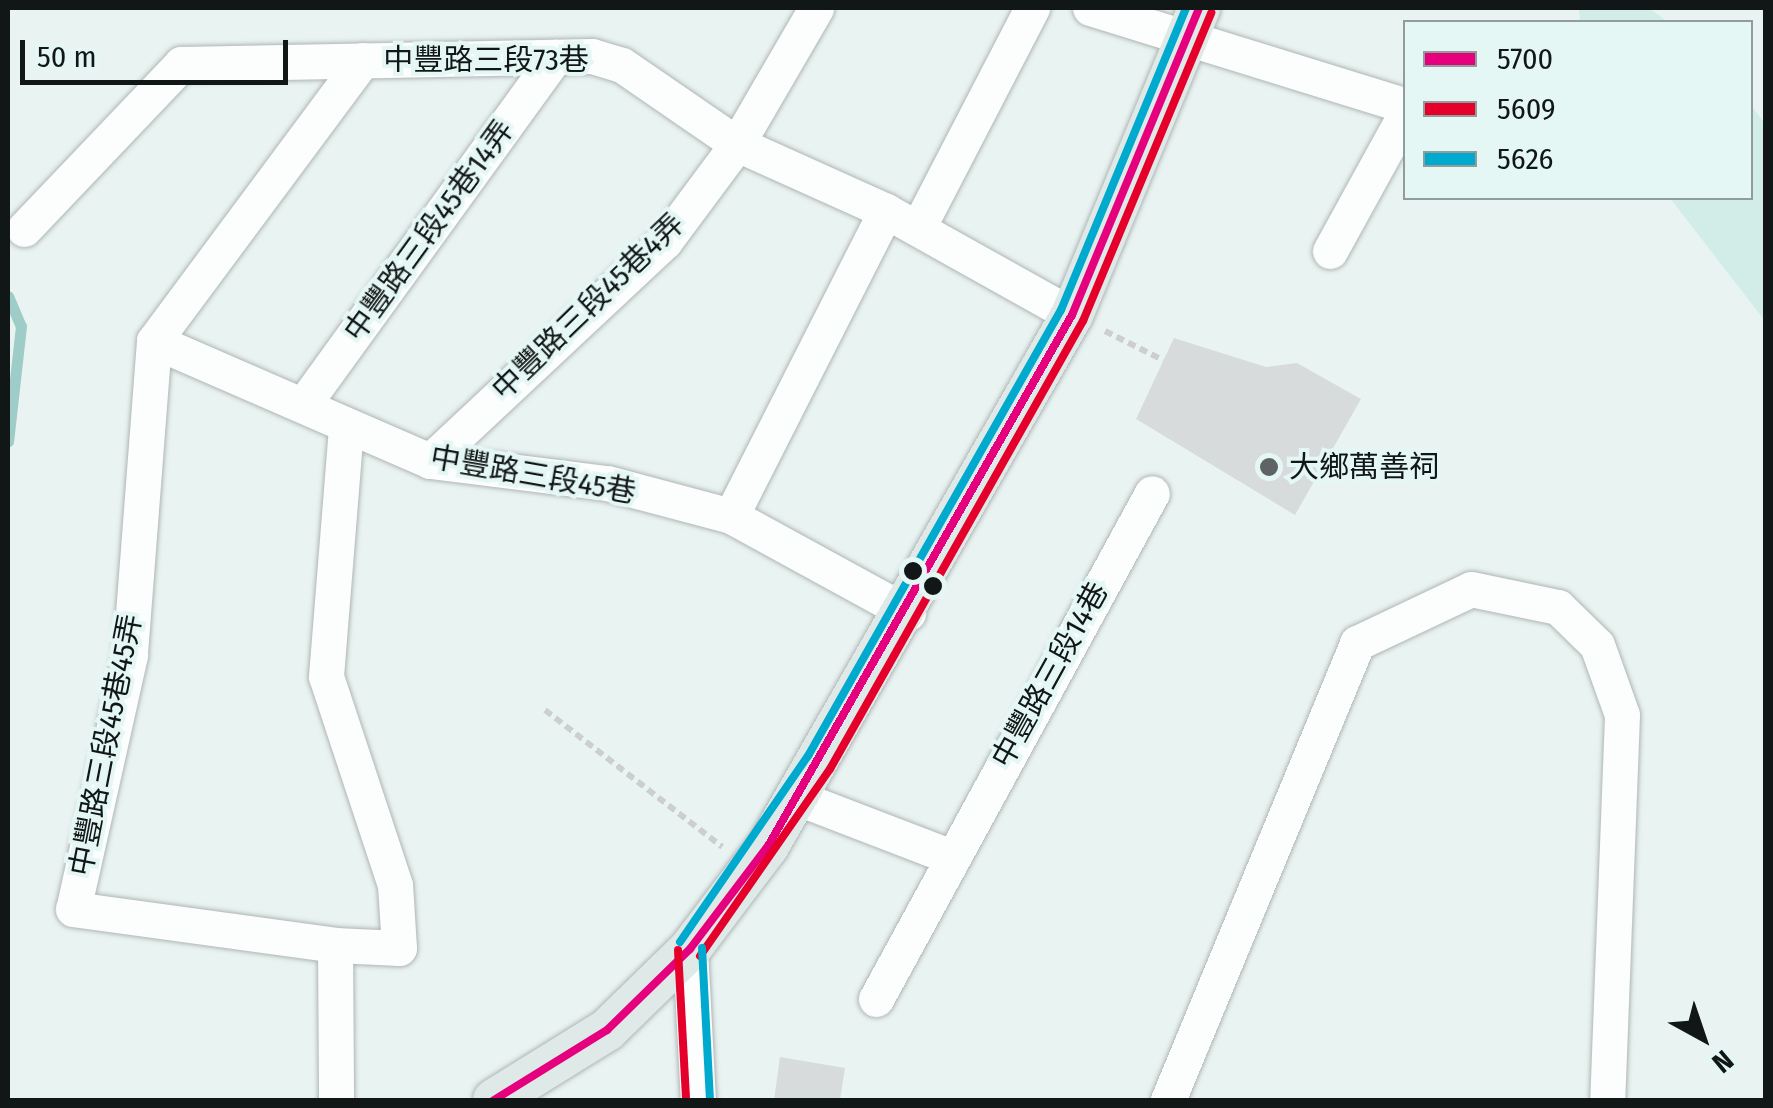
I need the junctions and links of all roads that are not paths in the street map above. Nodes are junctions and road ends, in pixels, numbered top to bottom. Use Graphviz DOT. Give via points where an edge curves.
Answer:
graph roads {
  1 [pos="816,8"];
  2 [pos="1032,8"];
  3 [pos="1090,8"];
  4 [pos="1192,23"];
  5 [pos="555,57"];
  6 [pos="364,60"];
  7 [pos="1403,108"];
  8 [pos="1403,115"];
  9 [pos="737,144"];
  10 [pos="886,211"];
  11 [pos="918,228"];
  12 [pos="24,229"];
  13 [pos="1330,251"];
  14 [pos="1072,315"];
  15 [pos="154,341"];
  16 [pos="303,406"];
  17 [pos="346,426"];
  18 [pos="430,460"];
  19 [pos="1152,493"];
  20 [pos="732,516"];
  21 [pos="908,612"];
  22 [pos="798,798"];
  23 [pos="949,856"];
  24 [pos="334,944"];
  25 [pos="690,949"];
  26 [pos="876,998"];
  27 [pos="506,1096"];
  28 [pos="336,1100"];
  29 [pos="698,1100"];
  30 [pos="1168,1100"];
  31 [pos="1607,1100"];
  1 -- 9 [label="street, 中豐路三段45巷4弄"];
  2 -- 11 [label="street"];
  3 -- 4 [label="street"];
  4 -- 7 [label="street"];
  4 -- 14 [label="main road"];
  5 -- 6 [label="street, 中豐路三段73巷"];
  5 -- 9 [label="street, 中豐路三段73巷" via="622,65"];
  5 -- 16 [label="street, 中豐路三段45巷14弄"];
  6 -- 12 [label="street, 中豐路三段73巷" via="180,64"];
  6 -- 15 [label="street"];
  8 -- 13 [label="street"];
  9 -- 10 [label="street, 中豐路三段73巷"];
  9 -- 18 [label="street, 中豐路三段45巷4弄" via="665,240"];
  10 -- 11 [label="street, 中豐路三段73巷"];
  10 -- 20 [label="street"];
  11 -- 14 [label="street, 中豐路三段73巷"];
  14 -- 21 [label="main road"];
  15 -- 16 [label="street, 中豐路三段45巷"];
  15 -- 24 [label="street, 中豐路三段45巷45弄" via="130,655 73,909"];
  16 -- 17 [label="street, 中豐路三段45巷"];
  17 -- 18 [label="street, 中豐路三段45巷"];
  17 -- 24 [label="street" via="326,676 395,885 399,948"];
  18 -- 20 [label="street, 中豐路三段45巷" via="606,483"];
  19 -- 23 [label="street, 中豐路三段14巷"];
  20 -- 21 [label="street, 中豐路三段45巷"];
  21 -- 22 [label="main road"];
  22 -- 23 [label="street"];
  22 -- 25 [label="main road"];
  23 -- 26 [label="street, 中豐路三段14巷"];
  24 -- 28 [label="street"];
  25 -- 27 [label="main road" via="607,1030"];
  25 -- 29 [label="street"];
  30 -- 31 [label="street" via="1358,644 1471,589 1558,606 1597,645 1622,714"];
}
